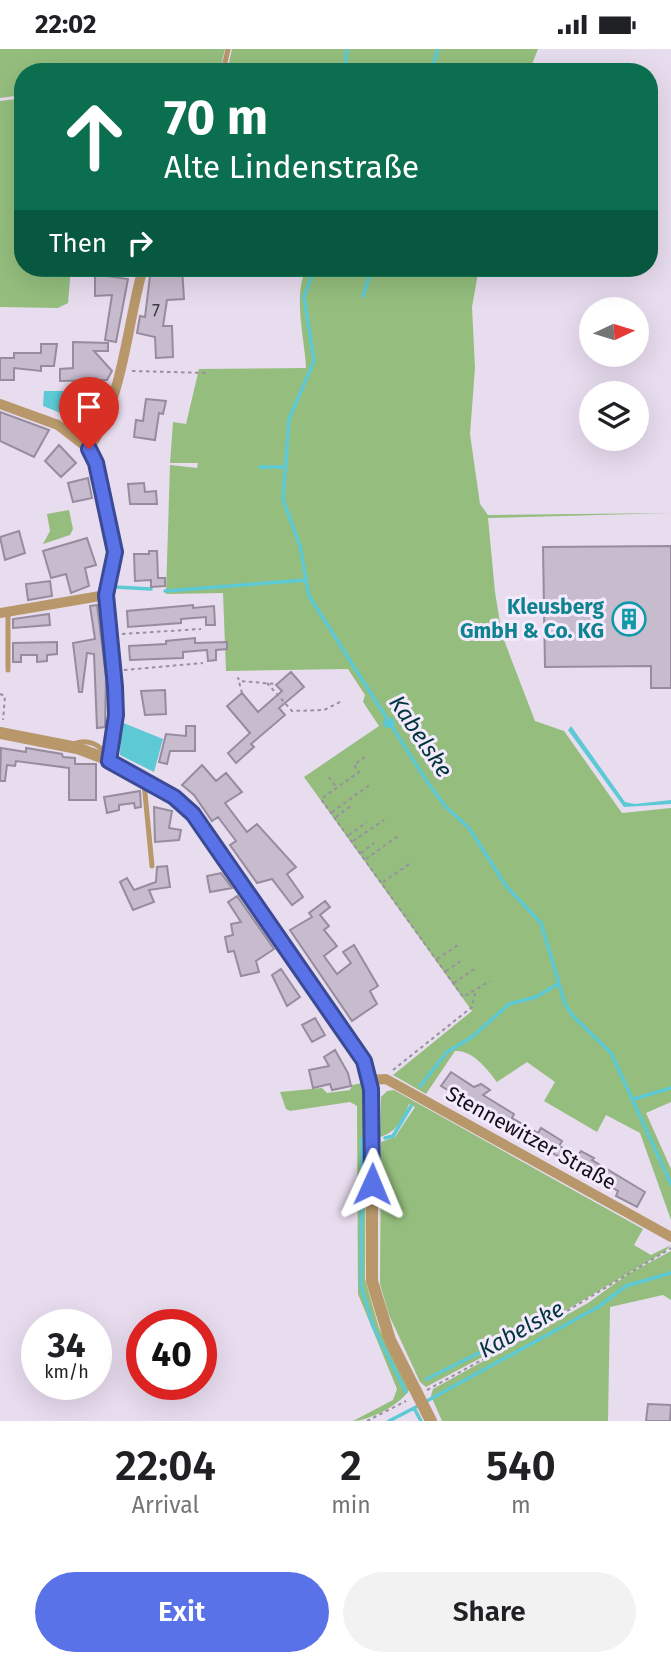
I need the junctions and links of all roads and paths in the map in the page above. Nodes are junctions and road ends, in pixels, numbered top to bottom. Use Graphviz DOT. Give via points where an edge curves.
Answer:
graph roads {
  1 [pos="141,277"];
  2 [pos="120,371"];
  3 [pos="208,373"];
  4 [pos="0,404"];
  5 [pos="89,449"];
  6 [pos="106,595"];
  7 [pos="3,611"];
  8 [pos="201,629"];
  9 [pos="110,635"];
  10 [pos="203,663"];
  11 [pos="8,670"];
  12 [pos="114,671"];
  13 [pos="267,683"];
  14 [pos="276,684"];
  15 [pos="242,693"];
  16 [pos="0,694"];
  17 [pos="342,701"];
  18 [pos="1,731"];
  19 [pos="365,757"];
  20 [pos="109,761"];
  21 [pos="329,777"];
  22 [pos="144,780"];
  23 [pos="371,784"];
  24 [pos="337,788"];
  25 [pos="351,806"];
  26 [pos="331,813"];
  27 [pos="335,818"];
  28 [pos="384,820"];
  29 [pos="367,822"];
  30 [pos="348,836"];
  31 [pos="398,836"];
  32 [pos="352,842"];
  33 [pos="374,843"];
  34 [pos="360,853"];
  35 [pos="365,860"];
  36 [pos="412,862"];
  37 [pos="152,866"];
  38 [pos="382,883"];
  39 [pos="458,945"];
  40 [pos="436,960"];
  41 [pos="461,961"];
  42 [pos="477,967"];
  43 [pos="445,972"];
  44 [pos="490,981"];
  45 [pos="453,983"];
  46 [pos="475,992"];
  47 [pos="389,1073"];
  48 [pos="370,1080"];
  49 [pos="457,1090"];
  50 [pos="447,1105"];
  51 [pos="671,1237"];
  52 [pos="671,1248"];
  53 [pos="420,1401"];
  54 [pos="367,1421"];
  55 [pos="431,1421"];
  1 -- 2 [label="street"];
  2 -- 3 [label="path"];
  2 -- 5 [label="street" via="103,427"];
  4 -- 5 [label="street" via="58,425"];
  5 -- 6 [label="street" via="115,552"];
  6 -- 7 [label="street"];
  6 -- 9 [label="street"];
  7 -- 11 [label="lane"];
  8 -- 9 [label="path"];
  9 -- 12 [label="street"];
  10 -- 12 [label="path"];
  12 -- 20 [label="street" via="116,715"];
  13 -- 14 [label="path"];
  13 -- 15 [label="path" via="238,678"];
  13 -- 17 [label="path" via="292,711 324,710"];
  16 -- 18 [label="path" via="5,696 6,706"];
  18 -- 20 [label="street"];
  19 -- 24 [label="path" via="354,765 359,772"];
  20 -- 22 [label="street"];
  21 -- 24 [label="path"];
  22 -- 37 [label="lane"];
  22 -- 48 [label="street" via="193,814 364,1061"];
  23 -- 26 [label="path"];
  24 -- 26 [label="path" via="321,799"];
  25 -- 27 [label="path"];
  26 -- 27 [label="path"];
  27 -- 30 [label="path"];
  28 -- 32 [label="path"];
  29 -- 30 [label="path"];
  30 -- 32 [label="path"];
  31 -- 35 [label="path"];
  32 -- 34 [label="path"];
  33 -- 34 [label="path"];
  34 -- 35 [label="path"];
  35 -- 38 [label="path"];
  36 -- 38 [label="path"];
  38 -- 40 [label="path"];
  39 -- 40 [label="path"];
  40 -- 43 [label="path"];
  41 -- 43 [label="path"];
  42 -- 45 [label="path"];
  43 -- 45 [label="path"];
  44 -- 46 [label="path"];
  45 -- 46 [label="path" via="463,997"];
  46 -- 47 [label="path" via="472,1007"];
  48 -- 51 [label="street, Stennewitzer Straße" via="386,1079"];
  48 -- 53 [label="street" via="372,1281 381,1317"];
  49 -- 50 [label="path"];
  52 -- 53 [label="path"];
  53 -- 54 [label="path"];
  53 -- 55 [label="street"];
}
